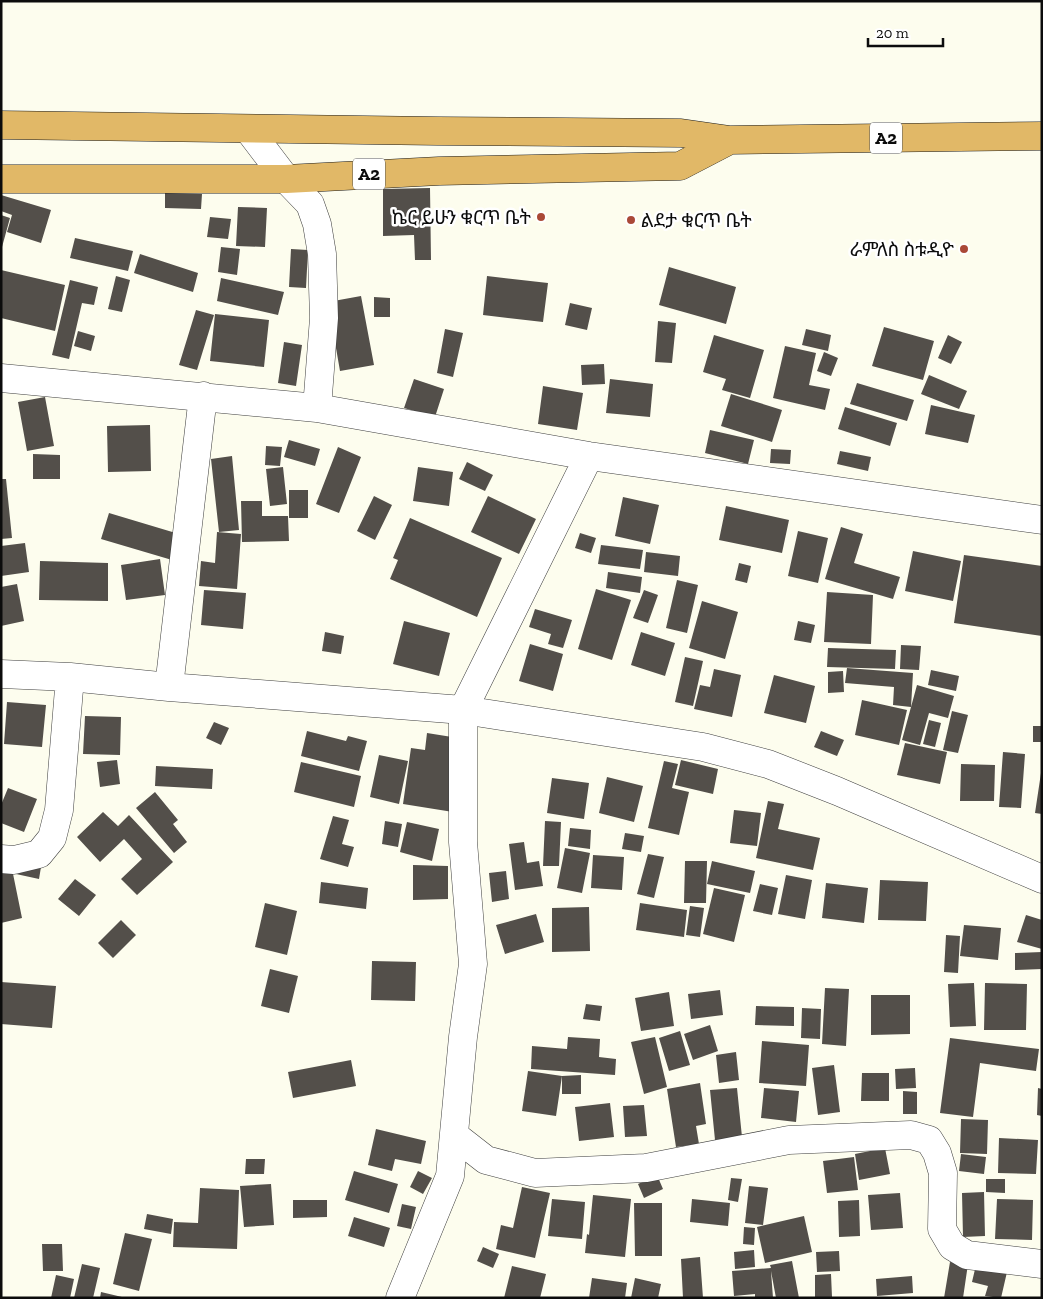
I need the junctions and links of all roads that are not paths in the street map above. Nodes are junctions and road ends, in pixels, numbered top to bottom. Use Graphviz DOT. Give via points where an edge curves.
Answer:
graph roads {
  1 [pos="1,125"];
  2 [pos="248,129"];
  3 [pos="438,132"];
  4 [pos="1042,136"];
  5 [pos="730,140"];
  6 [pos="439,171"];
  7 [pos="286,179"];
  8 [pos="1,180"];
  9 [pos="1,378"];
  10 [pos="203,396"];
  11 [pos="317,408"];
  12 [pos="589,456"];
  13 [pos="1042,520"];
  14 [pos="1,674"];
  15 [pos="70,677"];
  16 [pos="169,687"];
  17 [pos="463,710"];
  18 [pos="1,859"];
  19 [pos="1042,879"];
  20 [pos="454,1135"];
  21 [pos="1042,1264"];
  22 [pos="400,1298"];
  1 -- 2 [label="highway, A2"];
  2 -- 3 [label="highway, A2"];
  2 -- 7 [label="street"];
  3 -- 5 [label="highway, A2" via="681,133"];
  3 -- 6 [label="highway"];
  4 -- 5 [label="highway, A2"];
  5 -- 6 [label="highway, A2" via="680,166"];
  6 -- 7 [label="highway, A2"];
  7 -- 8 [label="highway, A2"];
  7 -- 11 [label="street" via="310,204 322,254 324,318"];
  9 -- 10 [label="street"];
  10 -- 11 [label="street"];
  10 -- 16 [label="street"];
  11 -- 12 [label="street"];
  12 -- 13 [label="street"];
  12 -- 17 [label="street"];
  14 -- 15 [label="street"];
  15 -- 16 [label="street"];
  15 -- 18 [label="street" via="59,810 52,838 39,854 14,860"];
  16 -- 17 [label="street"];
  17 -- 19 [label="street" via="702,747 768,764"];
  17 -- 20 [label="street" via="463,842 473,964"];
  20 -- 21 [label="street" via="486,1160 535,1173 646,1168 789,1140 910,1136 929,1140 943,1173 942,1229 952,1246 967,1255"];
  20 -- 22 [label="street" via="450,1176"];
}
